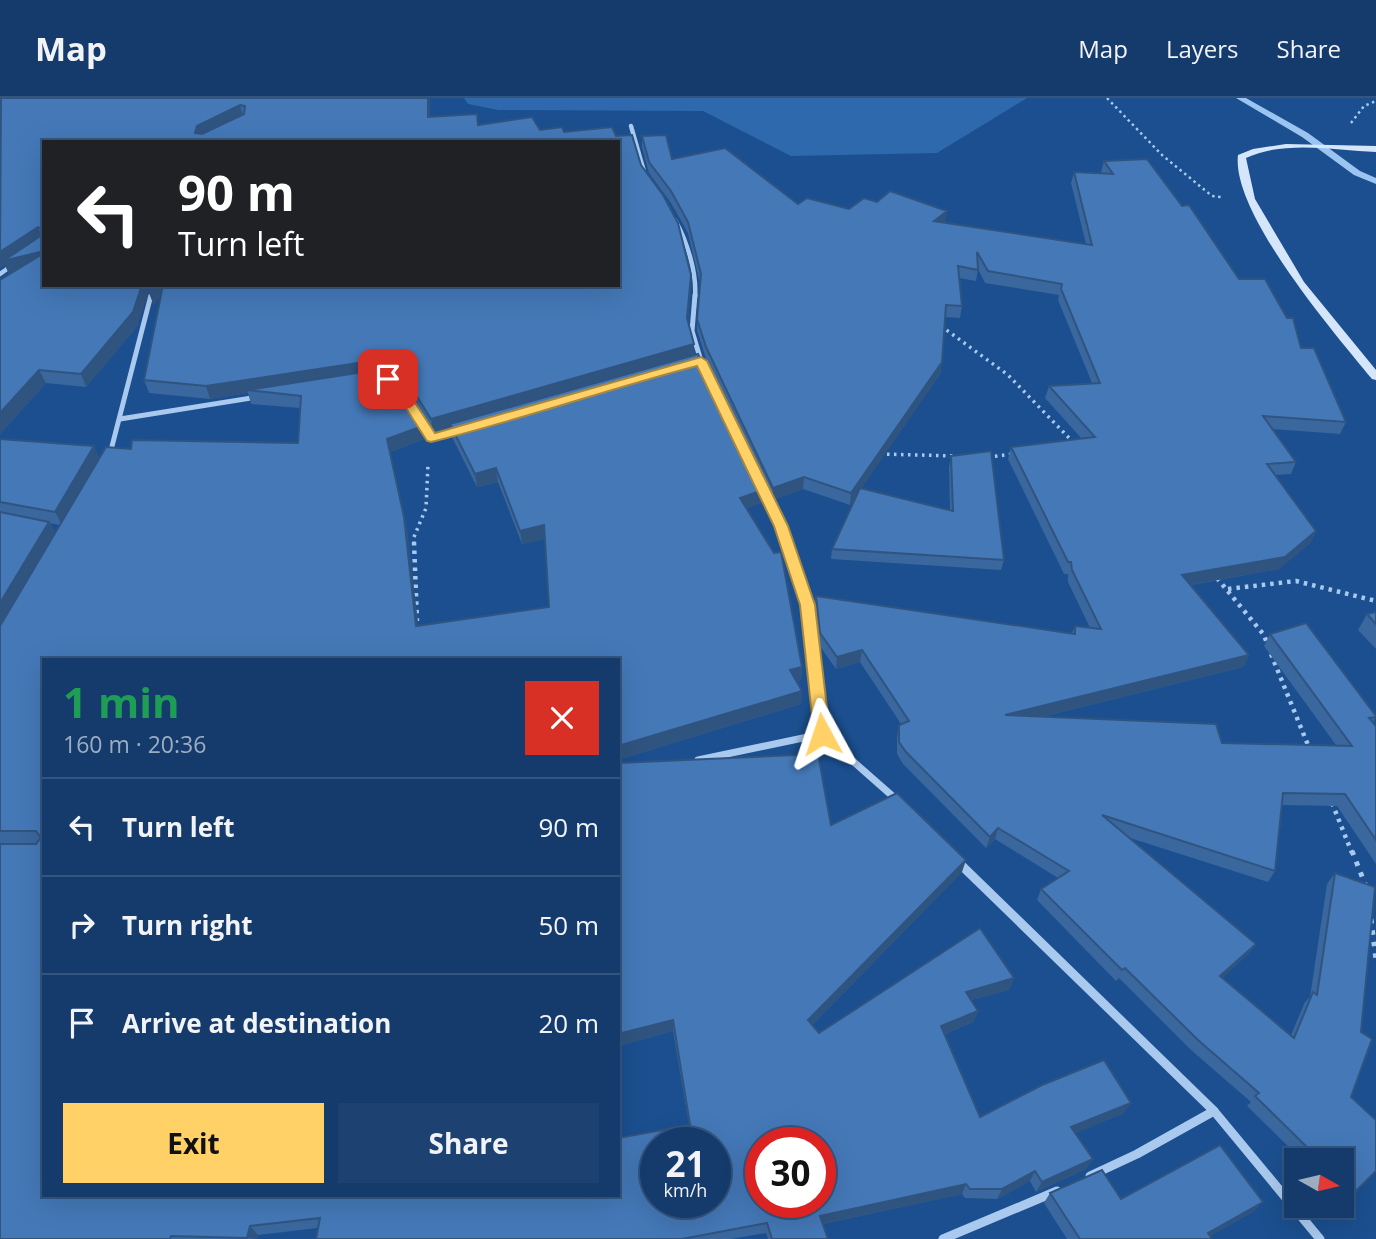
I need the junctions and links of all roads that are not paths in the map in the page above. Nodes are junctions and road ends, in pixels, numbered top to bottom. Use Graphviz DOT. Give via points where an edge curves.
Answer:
graph roads {
  1 [pos="631,126"];
  2 [pos="1376,149"];
  3 [pos="652,185"];
  4 [pos="672,215"];
  5 [pos="22,259"];
  6 [pos="0,274"];
  7 [pos="153,287"];
  8 [pos="701,361"];
  9 [pos="688,365"];
  10 [pos="1376,377"];
  11 [pos="379,378"];
  12 [pos="271,394"];
  13 [pos="120,419"];
  14 [pos="468,430"];
  15 [pos="105,462"];
  16 [pos="822,734"];
  17 [pos="693,761"];
  18 [pos="904,808"];
  19 [pos="950,854"];
  20 [pos="1214,1111"];
  21 [pos="1079,1181"];
  22 [pos="1068,1186"];
  23 [pos="943,1239"];
  24 [pos="1320,1239"];
  1 -- 3 [label="street"];
  2 -- 10 [label="street" via="1273,147 1241,157 1250,199 1300,283"];
  4 -- 8 [label="street" via="683,234 696,287 692,331"];
  5 -- 6 [label="street"];
  7 -- 13 [label="street"];
  8 -- 9 [label="street"];
  8 -- 16 [label="street" via="781,526 808,605"];
  11 -- 14 [label="street" via="396,382 431,438"];
  12 -- 13 [label="street"];
  13 -- 15 [label="street"];
  16 -- 17 [label="street"];
  16 -- 18 [label="street"];
  19 -- 20 [label="street"];
  20 -- 21 [label="street"];
  20 -- 24 [label="street"];
  22 -- 23 [label="street"];
}
